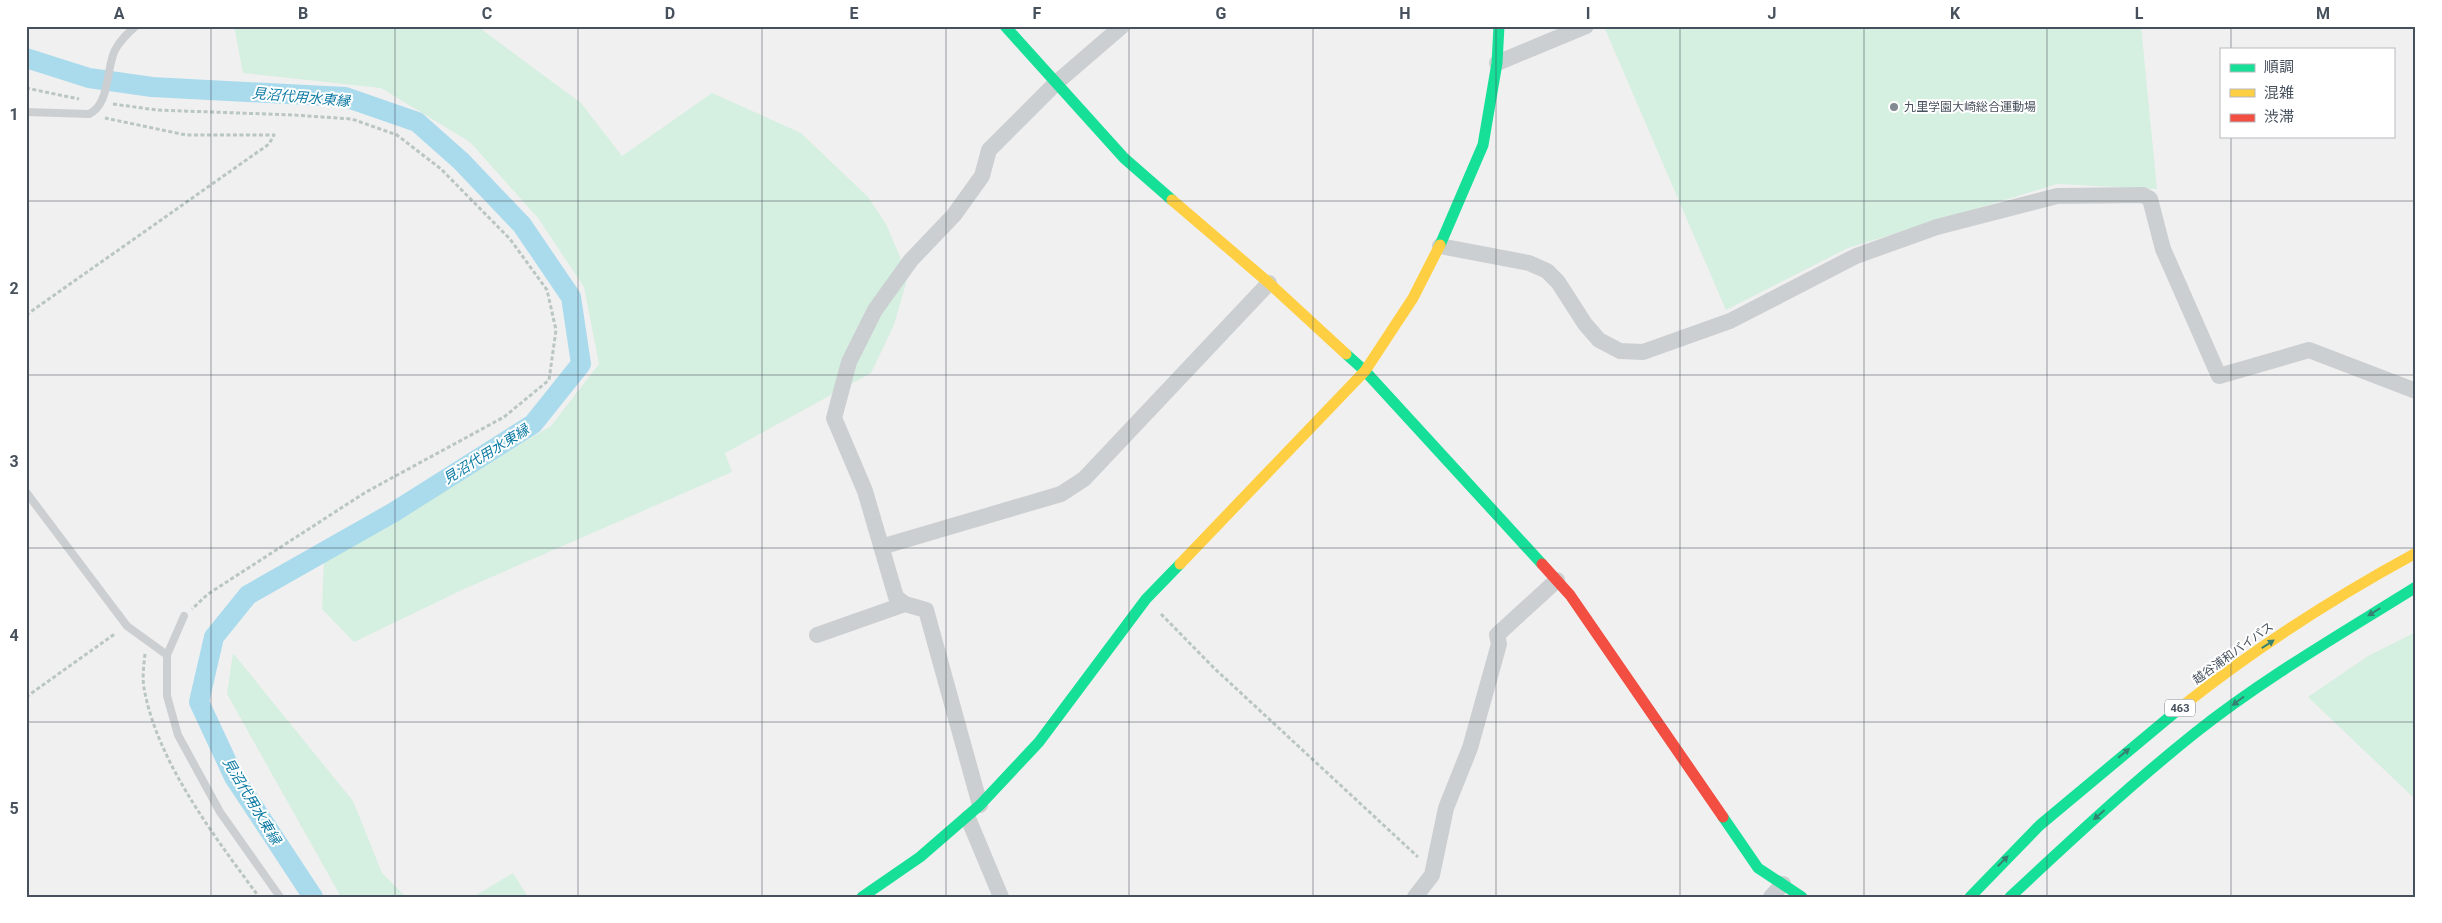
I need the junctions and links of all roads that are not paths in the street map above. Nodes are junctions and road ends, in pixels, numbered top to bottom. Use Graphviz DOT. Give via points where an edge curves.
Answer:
graph roads {
  1 [pos="136,26"];
  2 [pos="1005,26"];
  3 [pos="1499,26"];
  4 [pos="1586,26"];
  5 [pos="1121,27"];
  6 [pos="1497,63"];
  7 [pos="1056,83"];
  8 [pos="26,112"];
  9 [pos="1440,246"];
  10 [pos="1269,283"];
  11 [pos="1365,371"];
  12 [pos="2416,391"];
  13 [pos="26,492"];
  14 [pos="881,547"];
  15 [pos="2416,553"];
  16 [pos="1556,580"];
  17 [pos="2416,587"];
  18 [pos="905,604"];
  19 [pos="184,616"];
  20 [pos="817,636"];
  21 [pos="167,655"];
  22 [pos="980,805"];
  23 [pos="968,818"];
  24 [pos="1783,884"];
  25 [pos="280,897"];
  26 [pos="862,897"];
  27 [pos="1001,897"];
  28 [pos="1415,897"];
  29 [pos="1771,897"];
  30 [pos="1802,897"];
  31 [pos="1970,897"];
  32 [pos="2010,897"];
  1 -- 8 [label="lane" via="122,39 110,64 98,109 90,114"];
  2 -- 7 [label="main road"];
  3 -- 6 [label="main road"];
  4 -- 6 [label="street"];
  5 -- 7 [label="street"];
  6 -- 9 [label="main road" via="1483,145"];
  7 -- 10 [label="main road" via="1124,158"];
  7 -- 14 [label="street" via="989,150 982,176 954,216 906,267 875,310 849,362 834,418 865,491"];
  9 -- 11 [label="main road" via="1413,298"];
  9 -- 12 [label="street" via="1529,264 1547,271 1599,340 1620,351 1643,352 1730,321 1856,256 1937,227 2057,196 2143,195 2150,199 2163,249 2219,376 2309,350"];
  10 -- 11 [label="main road"];
  10 -- 14 [label="street" via="1084,479 1061,494"];
  11 -- 16 [label="main road"];
  11 -- 22 [label="main road" via="1146,598 1039,742"];
  13 -- 21 [label="lane" via="127,626"];
  14 -- 18 [label="street" via="896,597"];
  31 -- 15 [label="main road, 越谷浦和バイパス / 463, one-way" via="2021,843 2165,719 2253,653"];
  16 -- 24 [label="main road" via="1570,595 1758,868"];
  16 -- 28 [label="street" via="1496,635 1499,644 1470,748 1446,808 1433,871"];
  17 -- 32 [label="main road, 463, one-way" via="2267,680 2196,733 2098,815"];
  18 -- 20 [label="street"];
  18 -- 22 [label="street" via="926,610"];
  19 -- 21 [label="lane"];
  21 -- 25 [label="lane" via="167,696 178,735 220,812"];
  22 -- 23 [label="main road"];
  23 -- 26 [label="main road" via="920,857"];
  23 -- 27 [label="street"];
  24 -- 29 [label="street"];
  24 -- 30 [label="main road"];
}
